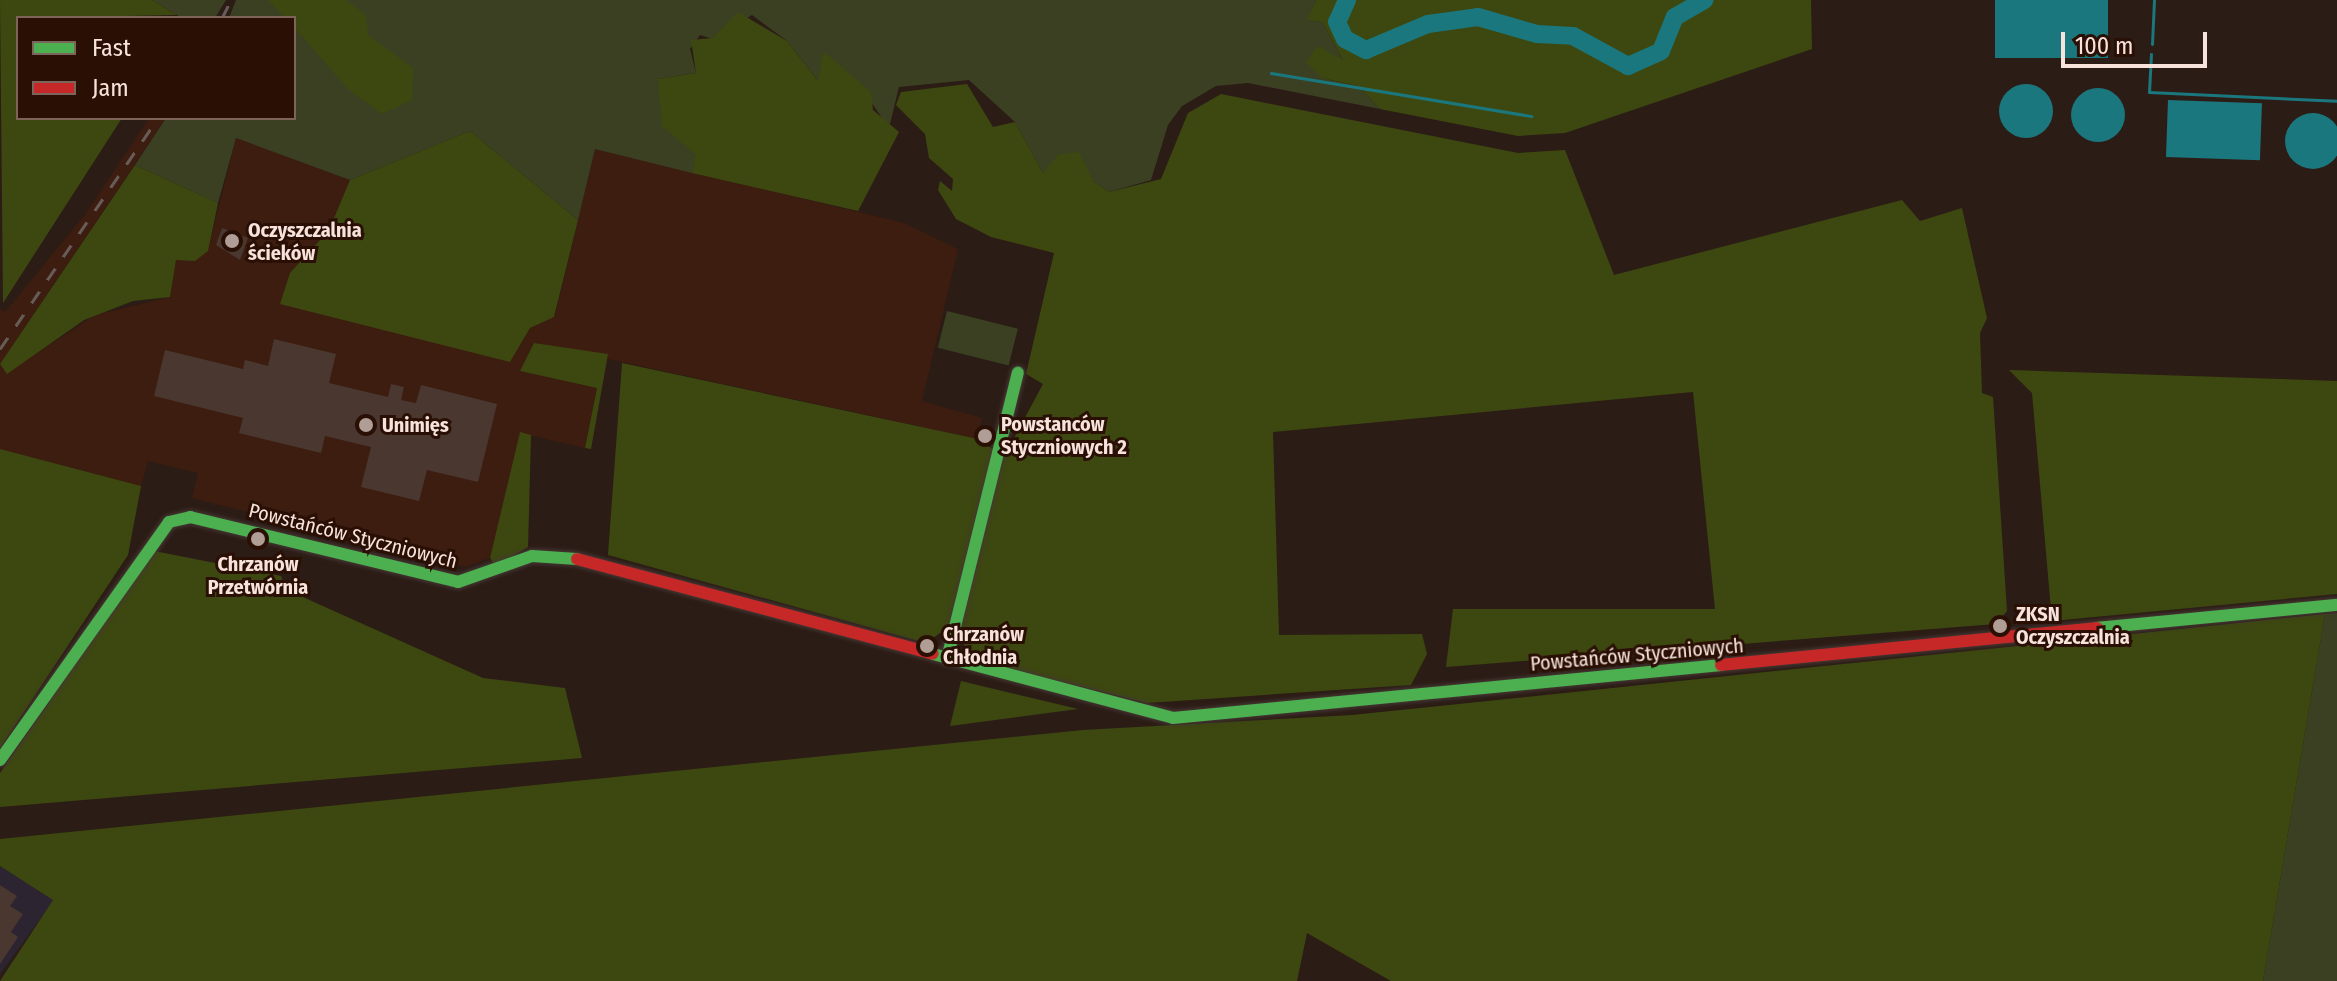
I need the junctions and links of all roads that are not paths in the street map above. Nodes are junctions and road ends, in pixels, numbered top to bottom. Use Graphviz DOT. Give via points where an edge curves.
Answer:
graph roads {
  1 [pos="1018,373"];
  2 [pos="2337,605"];
  3 [pos="947,659"];
  4 [pos="0,760"];
  1 -- 3 [label="street"];
  2 -- 3 [label="street, Powstańców Styczniowych" via="1197,718 1154,716"];
  3 -- 4 [label="street, Powstańców Styczniowych" via="567,556 532,556 458,582 190,517 169,522 152,539"];
}
